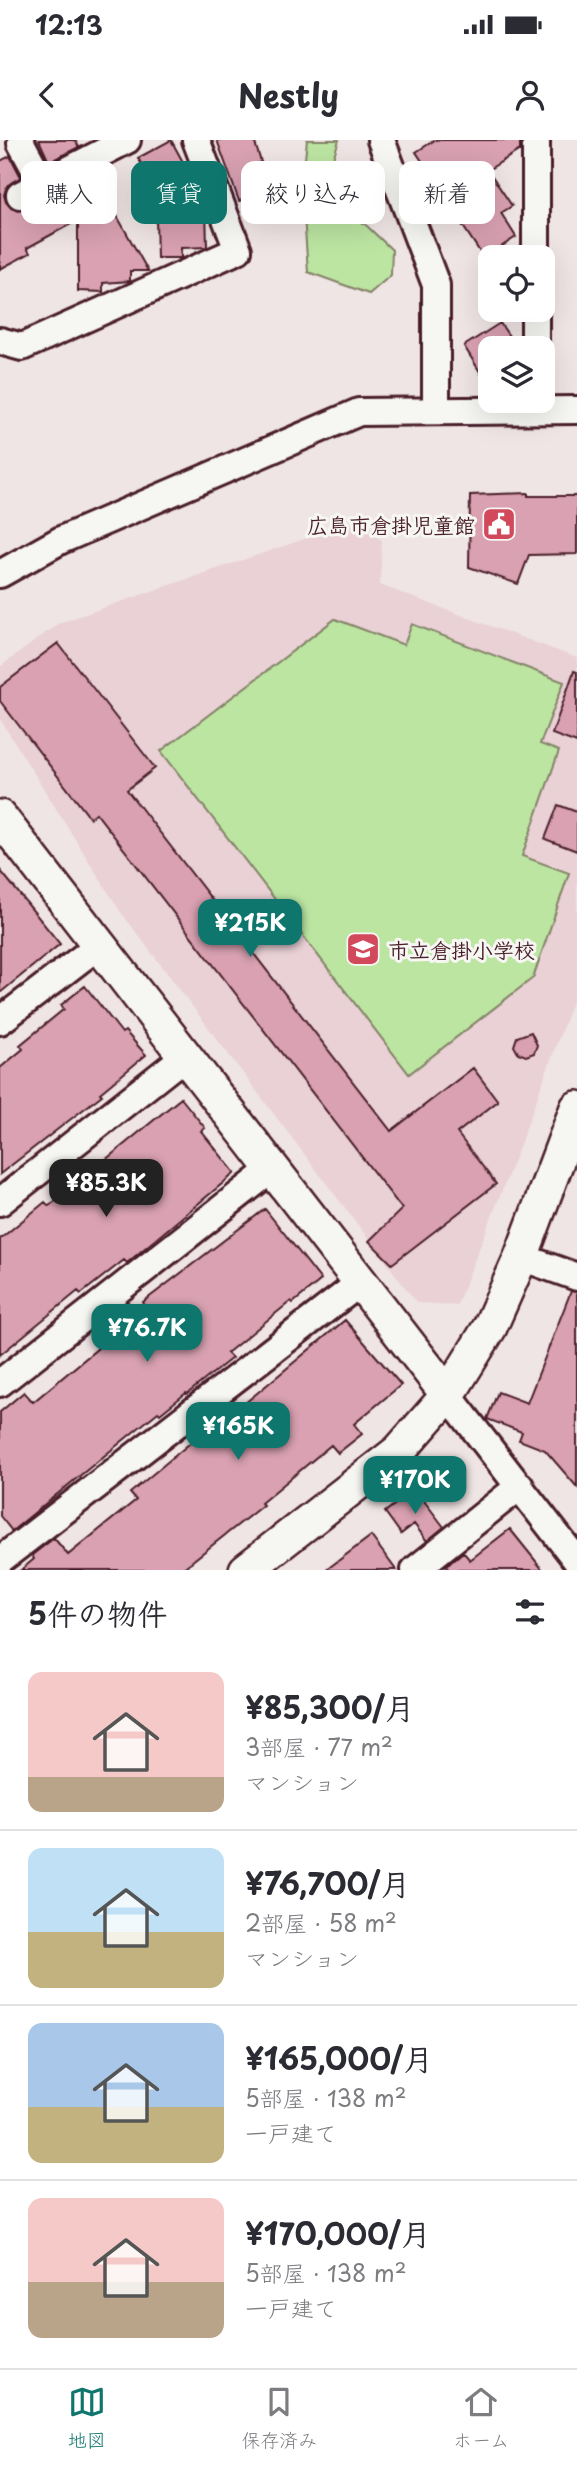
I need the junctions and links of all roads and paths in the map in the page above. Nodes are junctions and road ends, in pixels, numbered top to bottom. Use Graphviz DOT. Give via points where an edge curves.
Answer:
graph roads {
  1 [pos="127,140"];
  2 [pos="196,140"];
  3 [pos="382,140"];
  4 [pos="536,140"];
  5 [pos="21,143"];
  6 [pos="536,245"];
  7 [pos="0,341"];
  8 [pos="555,407"];
  9 [pos="478,408"];
  10 [pos="436,410"];
  11 [pos="577,410"];
  12 [pos="0,574"];
  13 [pos="4,831"];
  14 [pos="99,945"];
  15 [pos="0,1021"];
  16 [pos="185,1056"];
  17 [pos="577,1108"];
  18 [pos="272,1169"];
  19 [pos="0,1202"];
  20 [pos="521,1257"];
  21 [pos="577,1277"];
  22 [pos="361,1282"];
  23 [pos="0,1383"];
  24 [pos="448,1395"];
  25 [pos="520,1486"];
  26 [pos="0,1560"];
  27 [pos="577,1561"];
  28 [pos="246,1570"];
  29 [pos="415,1570"];
  1 -- 5 [label="street" via="32,189"];
  2 -- 7 [label="street" via="238,250 22,347"];
  3 -- 10 [label="street" via="436,285"];
  4 -- 6 [label="street"];
  8 -- 11 [label="street"];
  9 -- 10 [label="street"];
  10 -- 12 [label="street" via="359,412 61,540"];
  13 -- 14 [label="street"];
  14 -- 15 [label="street"];
  14 -- 16 [label="street"];
  16 -- 18 [label="street"];
  16 -- 19 [label="street"];
  17 -- 20 [label="street"];
  18 -- 22 [label="street"];
  18 -- 23 [label="street"];
  20 -- 21 [label="street"];
  20 -- 24 [label="street" via="490,1327"];
  22 -- 24 [label="street"];
  22 -- 26 [label="street"];
  24 -- 25 [label="street"];
  24 -- 28 [label="street" via="399,1451"];
  25 -- 27 [label="street"];
  25 -- 29 [label="street"];
}
